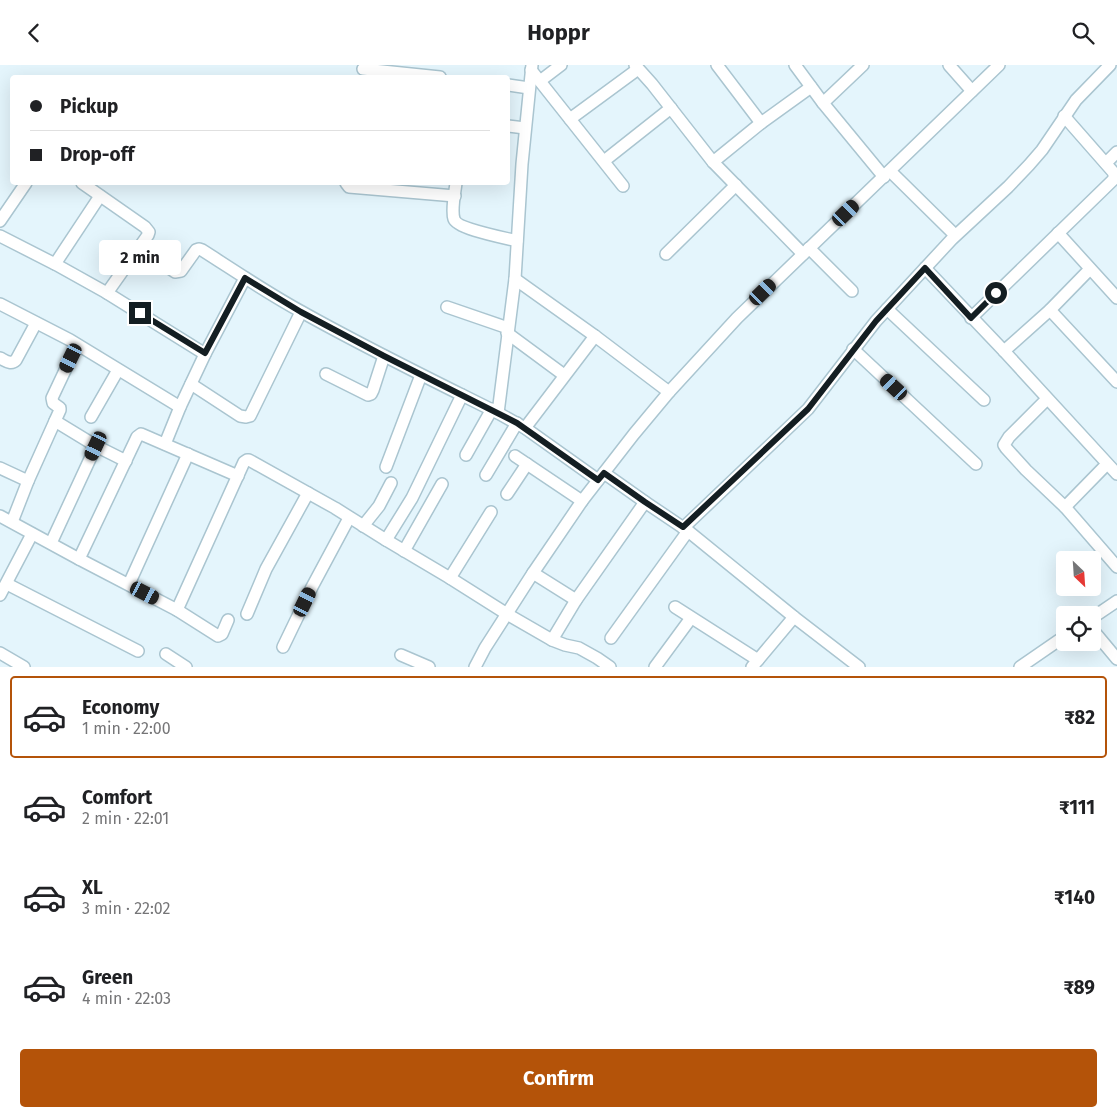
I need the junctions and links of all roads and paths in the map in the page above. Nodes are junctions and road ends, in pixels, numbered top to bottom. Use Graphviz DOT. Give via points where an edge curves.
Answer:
graph roads {
  1 [pos="560,65"];
  2 [pos="717,65"];
  3 [pos="795,65"];
  4 [pos="863,65"];
  5 [pos="949,65"];
  6 [pos="999,65"];
  7 [pos="1110,65"];
  8 [pos="532,67"];
  9 [pos="636,67"];
  10 [pos="364,69"];
  11 [pos="401,69"];
  12 [pos="430,75"];
  13 [pos="540,81"];
  14 [pos="510,85"];
  15 [pos="811,87"];
  16 [pos="529,88"];
  17 [pos="972,91"];
  18 [pos="823,103"];
  19 [pos="671,108"];
  20 [pos="1064,116"];
  21 [pos="570,119"];
  22 [pos="761,123"];
  23 [pos="510,126"];
  24 [pos="525,128"];
  25 [pos="1117,152"];
  26 [pos="604,161"];
  27 [pos="713,162"];
  28 [pos="1106,163"];
  29 [pos="887,174"];
  30 [pos="25,185"];
  31 [pos="85,185"];
  32 [pos="348,185"];
  33 [pos="456,185"];
  34 [pos="736,185"];
  35 [pos="622,186"];
  36 [pos="100,195"];
  37 [pos="455,197"];
  38 [pos="0,221"];
  39 [pos="1058,233"];
  40 [pos="0,235"];
  41 [pos="955,235"];
  42 [pos="517,241"];
  43 [pos="139,248"];
  44 [pos="806,251"];
  45 [pos="666,254"];
  46 [pos="54,264"];
  47 [pos="925,268"];
  48 [pos="1090,269"];
  49 [pos="245,278"];
  50 [pos="515,279"];
  51 [pos="852,291"];
  52 [pos="107,293"];
  53 [pos="1117,298"];
  54 [pos="0,304"];
  55 [pos="447,307"];
  56 [pos="887,309"];
  57 [pos="1050,310"];
  58 [pos="301,312"];
  59 [pos="971,318"];
  60 [pos="36,323"];
  61 [pos="508,331"];
  62 [pos="595,336"];
  63 [pos="77,345"];
  64 [pos="853,349"];
  65 [pos="1004,351"];
  66 [pos="205,353"];
  67 [pos="384,356"];
  68 [pos="0,358"];
  69 [pos="118,370"];
  70 [pos="326,374"];
  71 [pos="422,375"];
  72 [pos="564,375"];
  73 [pos="1117,382"];
  74 [pos="191,384"];
  75 [pos="669,392"];
  76 [pos="462,395"];
  77 [pos="984,399"];
  78 [pos="1047,399"];
  79 [pos="180,407"];
  80 [pos="495,411"];
  81 [pos="91,417"];
  82 [pos="54,421"];
  83 [pos="521,425"];
  84 [pos="165,444"];
  85 [pos="96,446"];
  86 [pos="188,454"];
  87 [pos="466,455"];
  88 [pos="515,457"];
  89 [pos="126,461"];
  90 [pos="976,464"];
  91 [pos="1107,464"];
  92 [pos="527,465"];
  93 [pos="386,467"];
  94 [pos="0,468"];
  95 [pos="486,475"];
  96 [pos="1117,475"];
  97 [pos="238,476"];
  98 [pos="601,476"];
  99 [pos="28,481"];
  100 [pos="391,483"];
  101 [pos="442,484"];
  102 [pos="308,493"];
  103 [pos="507,494"];
  104 [pos="582,501"];
  105 [pos="645,502"];
  106 [pos="1065,507"];
  107 [pos="491,512"];
  108 [pos="0,516"];
  109 [pos="349,518"];
  110 [pos="12,522"];
  111 [pos="363,526"];
  112 [pos="685,529"];
  113 [pos="32,534"];
  114 [pos="386,540"];
  115 [pos="51,543"];
  116 [pos="404,551"];
  117 [pos="79,559"];
  118 [pos="1117,567"];
  119 [pos="533,573"];
  120 [pos="450,578"];
  121 [pos="7,583"];
  122 [pos="129,584"];
  123 [pos="0,595"];
  124 [pos="576,600"];
  125 [pos="1117,601"];
  126 [pos="675,607"];
  127 [pos="177,609"];
  128 [pos="1101,612"];
  129 [pos="247,614"];
  130 [pos="507,614"];
  131 [pos="794,617"];
  132 [pos="691,618"];
  133 [pos="228,620"];
  134 [pos="611,638"];
  135 [pos="552,640"];
  136 [pos="1101,640"];
  137 [pos="1056,642"];
  138 [pos="283,647"];
  139 [pos="138,651"];
  140 [pos="1,655"];
  141 [pos="166,655"];
  142 [pos="401,655"];
  143 [pos="1117,659"];
  144 [pos="846,663"];
  145 [pos="755,664"];
  146 [pos="24,667"];
  147 [pos="186,667"];
  148 [pos="429,667"];
  149 [pos="475,667"];
  150 [pos="610,667"];
  151 [pos="655,667"];
  152 [pos="859,667"];
  153 [pos="1020,667"];
  1 -- 13 [label="street"];
  2 -- 22 [label="street"];
  3 -- 15 [label="street"];
  4 -- 18 [label="street"];
  5 -- 17 [label="street"];
  6 -- 17 [label="street"];
  7 -- 20 [label="street"];
  8 -- 13 [label="street"];
  8 -- 16 [label="street"];
  9 -- 19 [label="street"];
  9 -- 21 [label="street"];
  10 -- 11 [label="street"];
  11 -- 12 [label="street"];
  13 -- 21 [label="street"];
  14 -- 16 [label="street"];
  15 -- 18 [label="street"];
  15 -- 22 [label="street"];
  16 -- 24 [label="street"];
  17 -- 29 [label="street"];
  18 -- 29 [label="street"];
  19 -- 26 [label="street"];
  19 -- 27 [label="street"];
  20 -- 28 [label="street"];
  20 -- 41 [label="street" via="1029,165"];
  21 -- 26 [label="street"];
  22 -- 27 [label="street"];
  23 -- 24 [label="street"];
  24 -- 42 [label="street"];
  25 -- 28 [label="street"];
  26 -- 35 [label="street"];
  27 -- 34 [label="street"];
  28 -- 39 [label="street" via="1114,173 1113,180"];
  29 -- 41 [label="street"];
  29 -- 44 [label="street"];
  30 -- 38 [label="street"];
  31 -- 36 [label="street"];
  32 -- 37 [label="street"];
  33 -- 37 [label="street"];
  34 -- 44 [label="street"];
  34 -- 45 [label="street"];
  36 -- 43 [label="street" via="147,229 148,235"];
  36 -- 46 [label="street"];
  37 -- 42 [label="street" via="454,219 457,223"];
  39 -- 48 [label="street"];
  39 -- 59 [label="street"];
  40 -- 46 [label="street"];
  41 -- 47 [label="street"];
  42 -- 50 [label="street"];
  43 -- 49 [label="street" via="175,272 181,271 199,249"];
  43 -- 52 [label="street"];
  44 -- 51 [label="street"];
  44 -- 75 [label="street" via="737,318"];
  46 -- 52 [label="street"];
  47 -- 56 [label="street"];
  47 -- 59 [label="street"];
  48 -- 53 [label="street"];
  48 -- 57 [label="street"];
  49 -- 58 [label="street"];
  49 -- 66 [label="street"];
  50 -- 61 [label="street"];
  50 -- 62 [label="street"];
  52 -- 66 [label="street"];
  54 -- 60 [label="street"];
  55 -- 61 [label="street"];
  56 -- 64 [label="street"];
  56 -- 77 [label="street"];
  57 -- 65 [label="street"];
  57 -- 73 [label="street"];
  58 -- 67 [label="street"];
  58 -- 74 [label="street" via="250,416 240,416"];
  59 -- 65 [label="street"];
  60 -- 63 [label="street"];
  60 -- 68 [label="street" via="14,362"];
  61 -- 72 [label="street"];
  61 -- 80 [label="street"];
  62 -- 72 [label="street"];
  62 -- 75 [label="street"];
  63 -- 69 [label="street"];
  63 -- 82 [label="street" via="52,398 60,408"];
  64 -- 90 [label="street"];
  64 -- 112 [label="street" via="808,409"];
  65 -- 78 [label="street"];
  66 -- 74 [label="street"];
  67 -- 70 [label="street" via="373,391 368,395"];
  67 -- 71 [label="street"];
  69 -- 79 [label="street"];
  69 -- 81 [label="street"];
  71 -- 76 [label="street"];
  71 -- 93 [label="street"];
  72 -- 83 [label="street"];
  74 -- 79 [label="street"];
  75 -- 98 [label="street"];
  76 -- 80 [label="street"];
  76 -- 114 [label="street" via="412,498"];
  78 -- 91 [label="street"];
  78 -- 106 [label="street" via="1004,445"];
  79 -- 84 [label="street"];
  80 -- 83 [label="street"];
  80 -- 87 [label="street"];
  82 -- 85 [label="street"];
  82 -- 99 [label="street"];
  83 -- 95 [label="street"];
  83 -- 98 [label="street"];
  84 -- 86 [label="street"];
  84 -- 89 [label="street" via="139,435"];
  85 -- 89 [label="street"];
  85 -- 115 [label="street"];
  86 -- 97 [label="street"];
  86 -- 122 [label="street"];
  88 -- 92 [label="street"];
  89 -- 117 [label="street"];
  91 -- 96 [label="street"];
  91 -- 106 [label="street"];
  92 -- 103 [label="street"];
  92 -- 104 [label="street"];
  94 -- 99 [label="street"];
  97 -- 102 [label="street" via="244,462 250,460"];
  97 -- 127 [label="street"];
  98 -- 104 [label="street"];
  98 -- 105 [label="street"];
  99 -- 110 [label="street"];
  100 -- 111 [label="street"];
  101 -- 116 [label="street"];
  102 -- 109 [label="street"];
  102 -- 129 [label="street" via="266,569"];
  104 -- 119 [label="street"];
  105 -- 112 [label="street"];
  105 -- 124 [label="street"];
  106 -- 118 [label="street"];
  107 -- 120 [label="street"];
  108 -- 110 [label="street"];
  109 -- 111 [label="street"];
  109 -- 138 [label="street"];
  110 -- 113 [label="street"];
  111 -- 114 [label="street"];
  112 -- 131 [label="street"];
  112 -- 134 [label="street"];
  113 -- 115 [label="street"];
  113 -- 121 [label="street"];
  114 -- 116 [label="street"];
  115 -- 117 [label="street"];
  116 -- 120 [label="street"];
  117 -- 122 [label="street"];
  119 -- 124 [label="street"];
  119 -- 130 [label="street"];
  120 -- 130 [label="street"];
  121 -- 123 [label="street"];
  121 -- 139 [label="street"];
  122 -- 127 [label="street"];
  124 -- 135 [label="street"];
  125 -- 128 [label="street"];
  126 -- 132 [label="street"];
  127 -- 133 [label="street" via="218,636"];
  130 -- 135 [label="street"];
  130 -- 149 [label="street"];
  131 -- 144 [label="street"];
  131 -- 145 [label="street"];
  132 -- 145 [label="street"];
  132 -- 151 [label="street"];
  135 -- 150 [label="street" via="579,648"];
  136 -- 143 [label="street"];
  137 -- 153 [label="street"];
  140 -- 146 [label="street"];
  141 -- 147 [label="street"];
  142 -- 148 [label="street"];
  144 -- 152 [label="street"];
}
